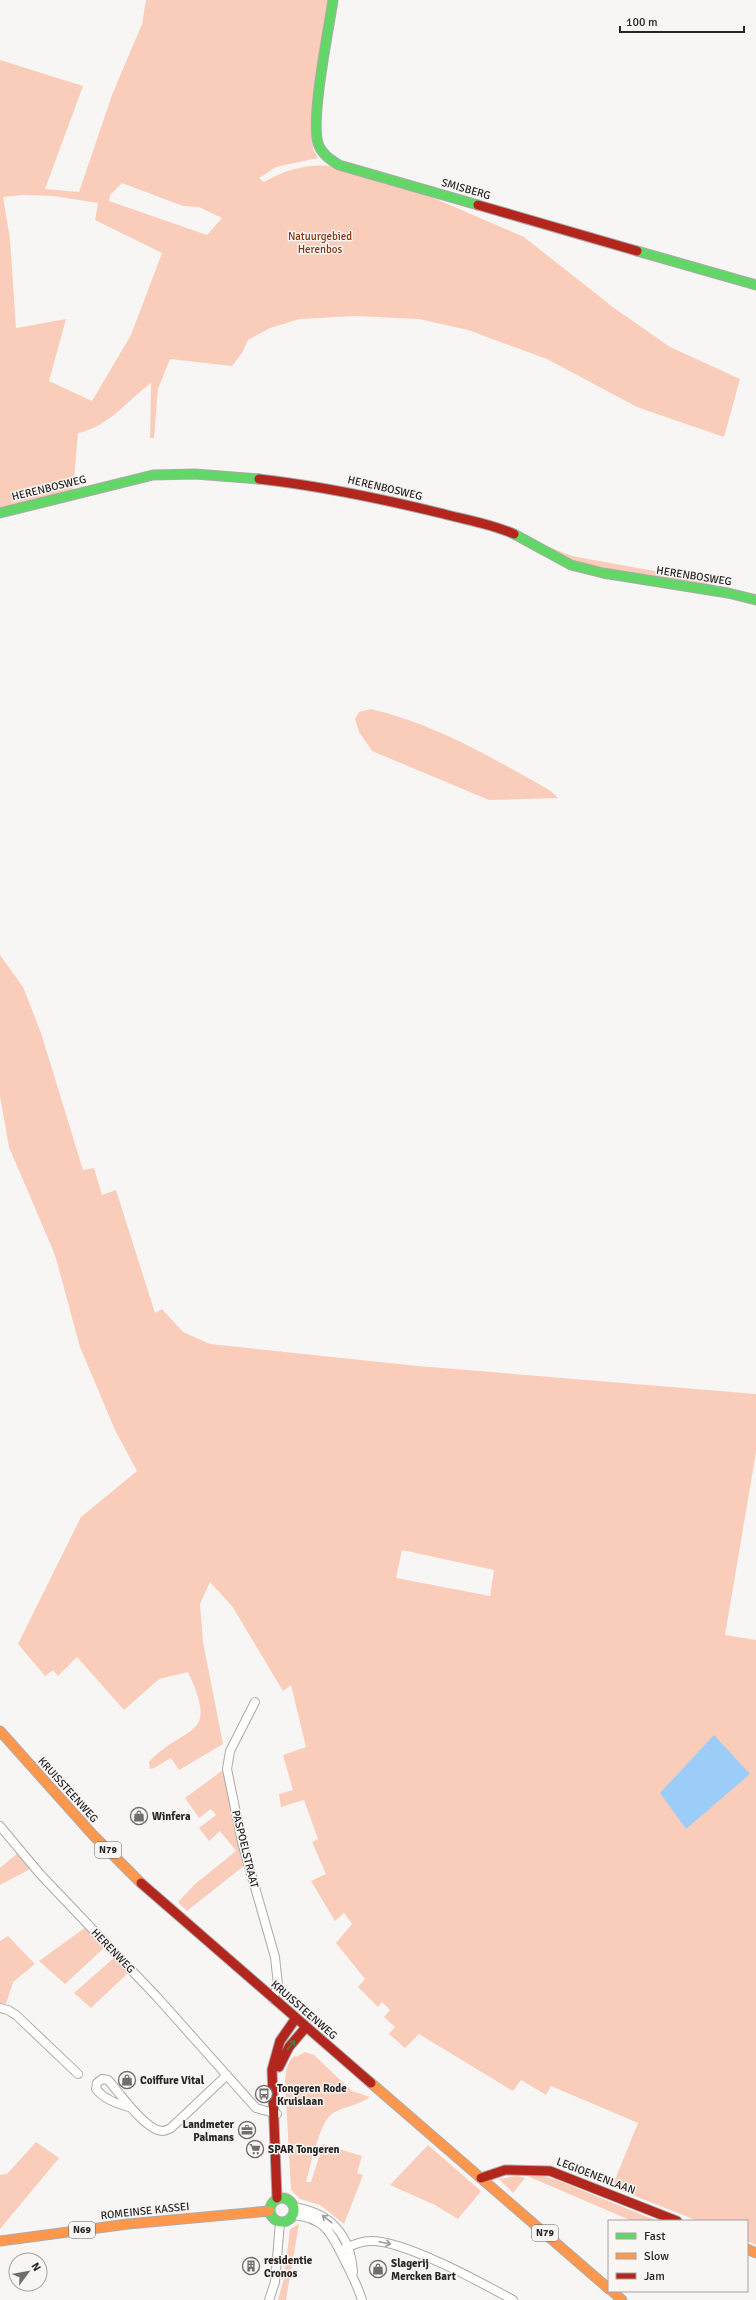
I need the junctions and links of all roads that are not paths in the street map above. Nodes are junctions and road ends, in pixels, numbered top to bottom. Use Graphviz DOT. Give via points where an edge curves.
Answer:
graph roads {
  1 [pos="333,0"];
  2 [pos="756,285"];
  3 [pos="0,513"];
  4 [pos="756,600"];
  5 [pos="255,1702"];
  6 [pos="0,1731"];
  7 [pos="0,1826"];
  8 [pos="273,1999"];
  9 [pos="0,2008"];
  10 [pos="296,2018"];
  11 [pos="306,2027"];
  12 [pos="78,2074"];
  13 [pos="226,2075"];
  14 [pos="129,2107"];
  15 [pos="276,2114"];
  16 [pos="481,2178"];
  17 [pos="282,2198"];
  18 [pos="269,2210"];
  19 [pos="293,2211"];
  20 [pos="674,2220"];
  21 [pos="280,2222"];
  22 [pos="0,2241"];
  23 [pos="344,2249"];
  24 [pos="608,2287"];
  25 [pos="613,2292"];
  26 [pos="269,2300"];
  27 [pos="362,2300"];
  28 [pos="513,2300"];
  29 [pos="622,2300"];
  1 -- 2 [label="street, SMISBERG" via="316,119 316,138 320,150 327,158 339,165"];
  3 -- 4 [label="street, HERENBOSWEG" via="153,475 170,473 264,479 340,490 495,527 512,533 571,565 603,574 728,593"];
  5 -- 8 [label="street, PASPOELSTRAAT" via="230,1751 227,1769 242,1842 276,1963 278,1984"];
  6 -- 8 [label="street, KRUISSTEENWEG / N79" via="93,1835 153,1894"];
  7 -- 13 [label="street, HERENWEG" via="46,1880 157,1997"];
  8 -- 10 [label="street, KRUISSTEENWEG / N79"];
  9 -- 12 [label="street" via="16,2015"];
  10 -- 11 [label="street, KRUISSTEENWEG / N79"];
  10 -- 15 [label="street" via="280,2041 273,2066"];
  15 -- 11 [label="street, one-way" via="279,2064"];
  11 -- 16 [label="street, KRUISSTEENWEG / N79"];
  13 -- 14 [label="street" via="171,2128 163,2131 155,2129"];
  13 -- 15 [label="street, HERENWEG" via="256,2108"];
  15 -- 17 [label="street"];
  16 -- 20 [label="street, LEGIOENENLAAN" via="492,2172 538,2169 550,2171"];
  16 -- 24 [label="street, KRUISSTEENWEG / N79"];
  17 -- 18 [label="street" via="272,2201"];
  17 -- 19 [label="street"];
  18 -- 21 [label="street" via="273,2218"];
  18 -- 22 [label="street, ROMEINSE KASSEI / N69" via="128,2224"];
  19 -- 21 [label="street" via="288,2221"];
  19 -- 23 [label="street" via="322,2224"];
  21 -- 26 [label="street" via="275,2282"];
  23 -- 27 [label="street" via="352,2260 353,2275"];
  23 -- 28 [label="street, one-way" via="370,2241 399,2246"];
  25 -- 29 [label="street"];
}
